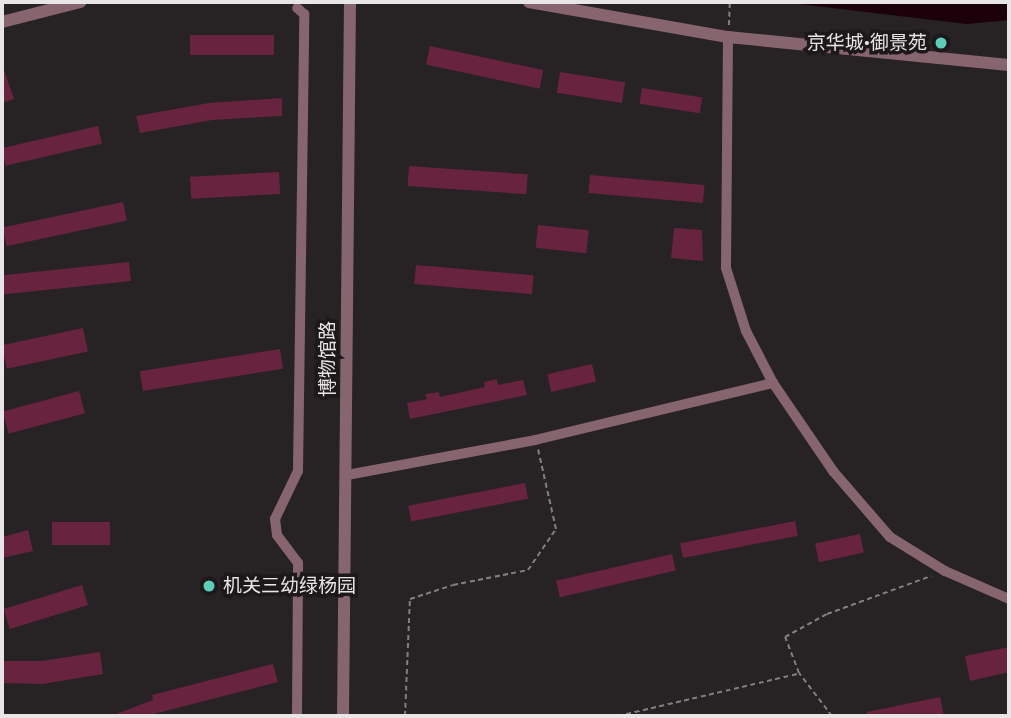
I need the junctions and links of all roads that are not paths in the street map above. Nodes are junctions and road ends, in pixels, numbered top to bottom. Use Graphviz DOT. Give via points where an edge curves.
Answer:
graph roads {
  1 [pos="80,2"];
  2 [pos="350,2"];
  3 [pos="529,2"];
  4 [pos="297,8"];
  5 [pos="2,22"];
  6 [pos="728,37"];
  7 [pos="1009,65"];
  8 [pos="773,383"];
  9 [pos="347,475"];
  10 [pos="1009,599"];
  11 [pos="297,716"];
  12 [pos="343,716"];
  1 -- 5 [label="street"];
  2 -- 9 [label="street, 博物馆路"];
  3 -- 6 [label="street"];
  4 -- 11 [label="street" via="304,14 298,471 275,519 281,542 298,563"];
  6 -- 7 [label="street"];
  6 -- 8 [label="street" via="726,268 746,331"];
  8 -- 9 [label="street" via="535,440"];
  8 -- 10 [label="street" via="833,471 890,537 945,571"];
  9 -- 12 [label="street, 博物馆路"];
}
